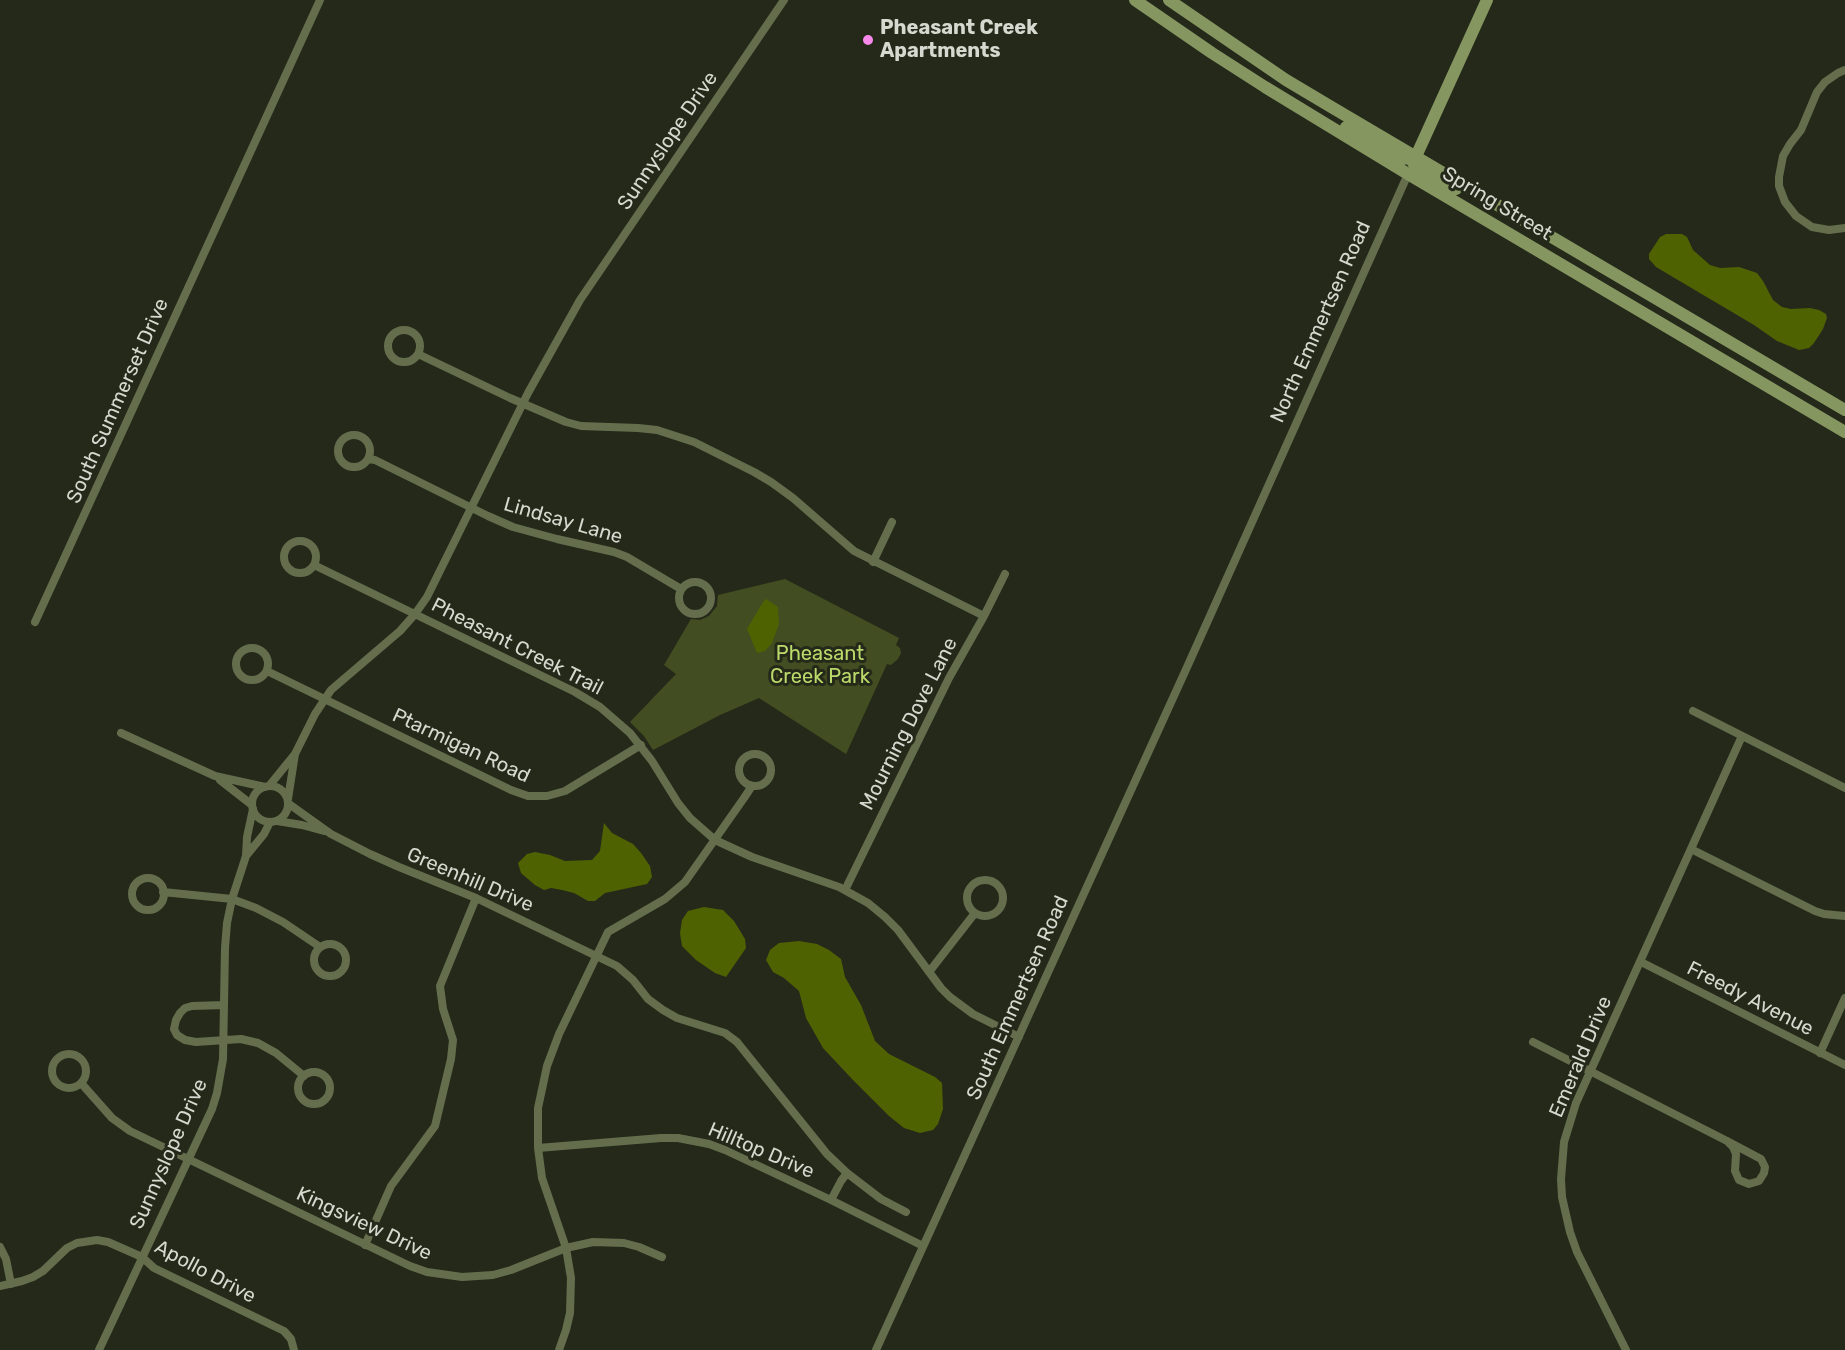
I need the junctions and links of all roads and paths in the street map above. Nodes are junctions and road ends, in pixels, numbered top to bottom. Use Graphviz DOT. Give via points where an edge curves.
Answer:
graph roads {
  1 [pos="320,0"];
  2 [pos="784,0"];
  3 [pos="1136,0"];
  4 [pos="1169,0"];
  5 [pos="1487,0"];
  6 [pos="1845,70"];
  7 [pos="1333,108"];
  8 [pos="1325,123"];
  9 [pos="1416,157"];
  10 [pos="1408,174"];
  11 [pos="1506,210"];
  12 [pos="1497,227"];
  13 [pos="1845,228"];
  14 [pos="1677,310"];
  15 [pos="1667,327"];
  16 [pos="418,354"];
  17 [pos="522,403"];
  18 [pos="1845,410"];
  19 [pos="1845,432"];
  20 [pos="368,459"];
  21 [pos="471,508"];
  22 [pos="892,522"];
  23 [pos="873,562"];
  24 [pos="314,565"];
  25 [pos="1005,574"];
  26 [pos="681,589"];
  27 [pos="415,614"];
  28 [pos="984,616"];
  29 [pos="35,622"];
  30 [pos="1190,661"];
  31 [pos="267,671"];
  32 [pos="324,699"];
  33 [pos="1693,711"];
  34 [pos="121,733"];
  35 [pos="1742,736"];
  36 [pos="640,745"];
  37 [pos="295,754"];
  38 [pos="215,776"];
  39 [pos="750,785"];
  40 [pos="267,786"];
  41 [pos="1845,788"];
  42 [pos="289,802"];
  43 [pos="252,807"];
  44 [pos="273,822"];
  45 [pos="331,834"];
  46 [pos="716,840"];
  47 [pos="1691,849"];
  48 [pos="246,856"];
  49 [pos="844,890"];
  50 [pos="163,892"];
  51 [pos="476,898"];
  52 [pos="232,899"];
  53 [pos="975,913"];
  54 [pos="1845,916"];
  55 [pos="320,947"];
  56 [pos="597,956"];
  57 [pos="1641,962"];
  58 [pos="929,972"];
  59 [pos="1845,998"];
  60 [pos="224,1005"];
  61 [pos="1019,1036"];
  62 [pos="224,1040"];
  63 [pos="1533,1042"];
  64 [pos="1820,1053"];
  65 [pos="1845,1065"];
  66 [pos="1590,1071"];
  67 [pos="304,1076"];
  68 [pos="81,1083"];
  69 [pos="1727,1141"];
  70 [pos="538,1148"];
  71 [pos="188,1159"];
  72 [pos="847,1173"];
  73 [pos="831,1200"];
  74 [pos="906,1212"];
  75 [pos="365,1245"];
  76 [pos="923,1246"];
  77 [pos="0,1247"];
  78 [pos="566,1248"];
  79 [pos="142,1257"];
  80 [pos="662,1257"];
  81 [pos="11,1284"];
  82 [pos="0,1286"];
  83 [pos="293,1347"];
  84 [pos="99,1350"];
  85 [pos="559,1350"];
  86 [pos="876,1350"];
  87 [pos="1626,1350"];
  1 -- 29 [label="street, South Summerset Drive"];
  2 -- 17 [label="street, Sunnyslope Drive" via="580,300"];
  3 -- 8 [label="main road, Spring Street"];
  4 -- 7 [label="main road, Spring Street"];
  5 -- 9 [label="main road, North Emmertsen Road"];
  6 -- 13 [label="street" via="1817,92 1802,130 1786,150 1779,186 1796,216 1812,227"];
  7 -- 8 [label="main road"];
  7 -- 9 [label="main road, Spring Street"];
  8 -- 9 [label="main road" via="1337,122 1401,159"];
  8 -- 10 [label="main road, Spring Street"];
  9 -- 10 [label="main road, North Emmertsen Road"];
  9 -- 11 [label="main road, Spring Street"];
  10 -- 11 [label="main road" via="1427,173 1484,205"];
  10 -- 12 [label="main road, Spring Street"];
  10 -- 30 [label="street, North Emmertsen Road"];
  11 -- 12 [label="main road"];
  11 -- 14 [label="main road, Spring Street"];
  12 -- 15 [label="main road, Spring Street"];
  14 -- 15 [label="main road"];
  14 -- 18 [label="main road, Spring Street"];
  15 -- 19 [label="main road, Spring Street"];
  16 -- 17 [label="street"];
  17 -- 21 [label="street, Sunnyslope Drive"];
  17 -- 23 [label="street" via="579,425 657,430 694,442 771,482 854,551"];
  20 -- 21 [label="street, Lindsay Lane"];
  21 -- 26 [label="street, Lindsay Lane" via="531,533 627,557"];
  21 -- 27 [label="street, Sunnyslope Drive"];
  22 -- 23 [label="street"];
  23 -- 28 [label="street"];
  24 -- 27 [label="street, Pheasant Creek Trail"];
  25 -- 28 [label="street, Mourning Dove Lane"];
  27 -- 32 [label="street, Sunnyslope Drive"];
  27 -- 36 [label="street, Pheasant Creek Trail" via="589,699"];
  28 -- 49 [label="street, Mourning Dove Lane"];
  30 -- 61 [label="street, South Emmertsen Road"];
  31 -- 32 [label="street, Ptarmigan Road"];
  32 -- 36 [label="street, Ptarmigan Road" via="528,795 547,796 565,791"];
  32 -- 37 [label="street, Sunnyslope Drive"];
  33 -- 35 [label="street"];
  34 -- 38 [label="street"];
  35 -- 41 [label="street"];
  35 -- 47 [label="street, Emerald Drive"];
  36 -- 46 [label="street, Pheasant Creek Trail" via="678,803"];
  37 -- 40 [label="street"];
  37 -- 42 [label="street"];
  38 -- 40 [label="street"];
  38 -- 43 [label="street"];
  39 -- 46 [label="street"];
  40 -- 42 [label="street" via="284,791"];
  40 -- 43 [label="street" via="254,796"];
  42 -- 44 [label="street" via="285,815"];
  42 -- 45 [label="street, Greenhill Drive"];
  43 -- 44 [label="street" via="258,818"];
  43 -- 48 [label="street, Sunnyslope Drive"];
  44 -- 45 [label="street, Greenhill Drive"];
  44 -- 48 [label="street, Sunnyslope Drive"];
  45 -- 51 [label="street, Greenhill Drive"];
  46 -- 49 [label="street, Pheasant Creek Trail"];
  46 -- 56 [label="street" via="679,888 608,932"];
  47 -- 54 [label="street" via="1815,911"];
  47 -- 57 [label="street, Emerald Drive"];
  48 -- 52 [label="street, Sunnyslope Drive"];
  49 -- 58 [label="street, Pheasant Creek Trail" via="885,917"];
  50 -- 52 [label="street"];
  51 -- 56 [label="street, Greenhill Drive"];
  51 -- 75 [label="street" via="440,986 453,1040 435,1126 391,1186"];
  52 -- 55 [label="street" via="278,919"];
  52 -- 60 [label="street, Sunnyslope Drive" via="225,948"];
  53 -- 53 [label="street" via="992,915 1000,908 1002,891 994,883 982,881 972,887 968,904"];
  53 -- 58 [label="street"];
  56 -- 70 [label="street" via="547,1066 538,1108"];
  56 -- 72 [label="street, Greenhill Drive" via="617,966 663,1010 724,1032 737,1042 827,1154"];
  57 -- 64 [label="street, Freedy Avenue"];
  57 -- 66 [label="street, Emerald Drive"];
  58 -- 61 [label="street, Pheasant Creek Trail" via="961,1006"];
  59 -- 64 [label="street"];
  60 -- 62 [label="street, Sunnyslope Drive"];
  60 -- 62 [label="street" via="185,1008 174,1029 185,1040"];
  61 -- 76 [label="street, South Emmertsen Road"];
  62 -- 67 [label="street" via="258,1043"];
  62 -- 71 [label="street, Sunnyslope Drive" via="217,1094"];
  63 -- 66 [label="street"];
  64 -- 65 [label="street, Freedy Avenue"];
  66 -- 69 [label="street"];
  66 -- 87 [label="street, Emerald Drive" via="1564,1142 1562,1197 1577,1252"];
  68 -- 68 [label="street" via="86,1068 81,1058 71,1053 56,1058 51,1069 59,1085 70,1088"];
  68 -- 71 [label="street, Kingsview Drive" via="112,1118 130,1131"];
  69 -- 69 [label="street" via="1736,1154 1739,1180 1749,1184 1759,1181 1765,1167 1761,1159"];
  70 -- 73 [label="street, Hilltop Drive" via="661,1138 694,1141 725,1150"];
  70 -- 78 [label="street" via="546,1191"];
  71 -- 75 [label="street, Kingsview Drive"];
  71 -- 79 [label="street, Sunnyslope Drive"];
  72 -- 73 [label="street"];
  72 -- 74 [label="street, Greenhill Drive"];
  73 -- 76 [label="street, Hilltop Drive"];
  75 -- 78 [label="street, Kingsview Drive" via="427,1272 462,1277 511,1270"];
  76 -- 86 [label="street, South Emmertsen Road"];
  77 -- 81 [label="street"];
  78 -- 80 [label="street, Kingsview Drive" via="616,1242"];
  78 -- 85 [label="street" via="572,1278 571,1302"];
  79 -- 81 [label="street, Apollo Drive" via="108,1242 87,1240 67,1248 33,1277"];
  79 -- 83 [label="street, Apollo Drive" via="154,1268 284,1331"];
  79 -- 84 [label="street, Sunnyslope Drive"];
  81 -- 82 [label="street, Apollo Drive"];
}
